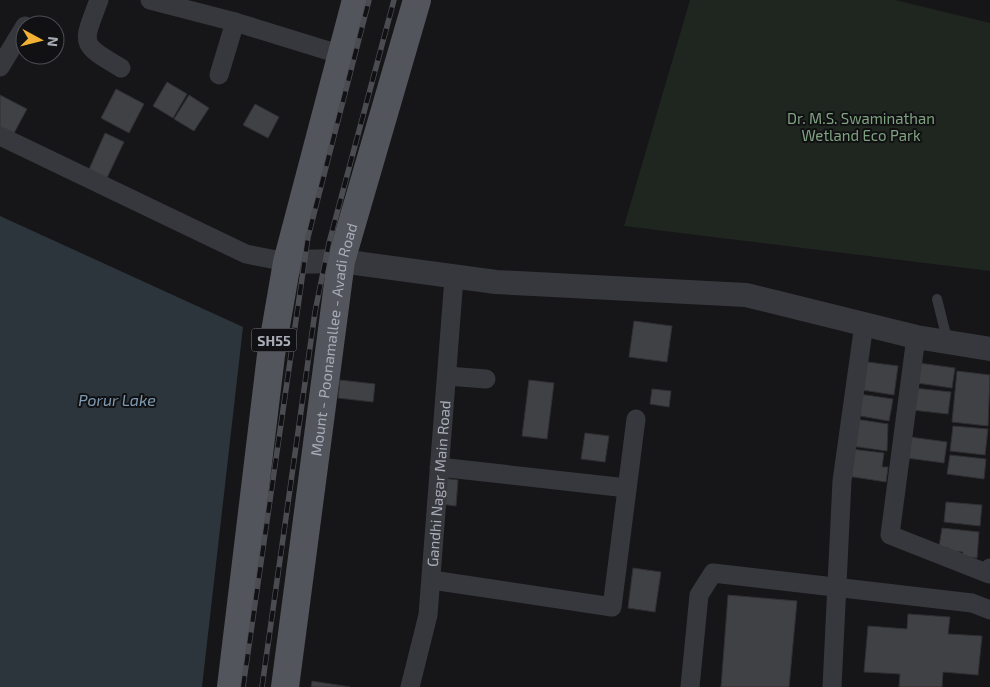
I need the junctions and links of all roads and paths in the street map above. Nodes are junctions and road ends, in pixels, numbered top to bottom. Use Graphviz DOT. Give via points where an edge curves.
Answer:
graph roads {
  1 [pos="99,0"];
  2 [pos="150,0"];
  3 [pos="356,0"];
  4 [pos="417,0"];
  5 [pos="235,22"];
  6 [pos="15,42"];
  7 [pos="342,55"];
  8 [pos="0,67"];
  9 [pos="121,68"];
  10 [pos="219,75"];
  11 [pos="0,136"];
  12 [pos="341,261"];
  13 [pos="286,262"];
  14 [pos="454,278"];
  15 [pos="937,299"];
  16 [pos="864,324"];
  17 [pos="916,337"];
  18 [pos="948,344"];
  19 [pos="990,349"];
  20 [pos="447,376"];
  21 [pos="486,379"];
  22 [pos="636,418"];
  23 [pos="439,468"];
  24 [pos="627,488"];
  25 [pos="990,568"];
  26 [pos="432,580"];
  27 [pos="837,586"];
  28 [pos="990,610"];
  29 [pos="231,687"];
  30 [pos="285,687"];
  31 [pos="410,687"];
  32 [pos="690,687"];
  33 [pos="832,687"];
  1 -- 9 [label="street" via="86,34 87,44"];
  2 -- 5 [label="street"];
  3 -- 7 [label="main road, SH55"];
  4 -- 12 [label="main road, Mount - Poonamallee - Avadi Road"];
  5 -- 7 [label="street"];
  5 -- 10 [label="street"];
  6 -- 8 [label="street"];
  7 -- 13 [label="main road, SH55"];
  11 -- 13 [label="street" via="246,254"];
  12 -- 13 [label="street"];
  12 -- 14 [label="street"];
  12 -- 30 [label="main road, Mount - Poonamallee - Avadi Road"];
  13 -- 29 [label="main road, SH55" via="271,356"];
  14 -- 16 [label="street" via="746,295"];
  14 -- 20 [label="street, Gandhi Nagar Main Road"];
  15 -- 18 [label="lane"];
  16 -- 17 [label="street"];
  16 -- 27 [label="street" via="842,481"];
  17 -- 18 [label="street"];
  17 -- 25 [label="street" via="890,535 989,574"];
  18 -- 19 [label="street"];
  20 -- 21 [label="street"];
  20 -- 23 [label="street, Gandhi Nagar Main Road"];
  22 -- 24 [label="street"];
  23 -- 24 [label="street"];
  23 -- 26 [label="street, Gandhi Nagar Main Road"];
  24 -- 26 [label="street" via="612,607"];
  26 -- 31 [label="street, Gandhi Nagar Main Road" via="428,615"];
  27 -- 28 [label="street" via="972,603"];
  27 -- 32 [label="street" via="714,573 699,595"];
  27 -- 33 [label="street"];
}
